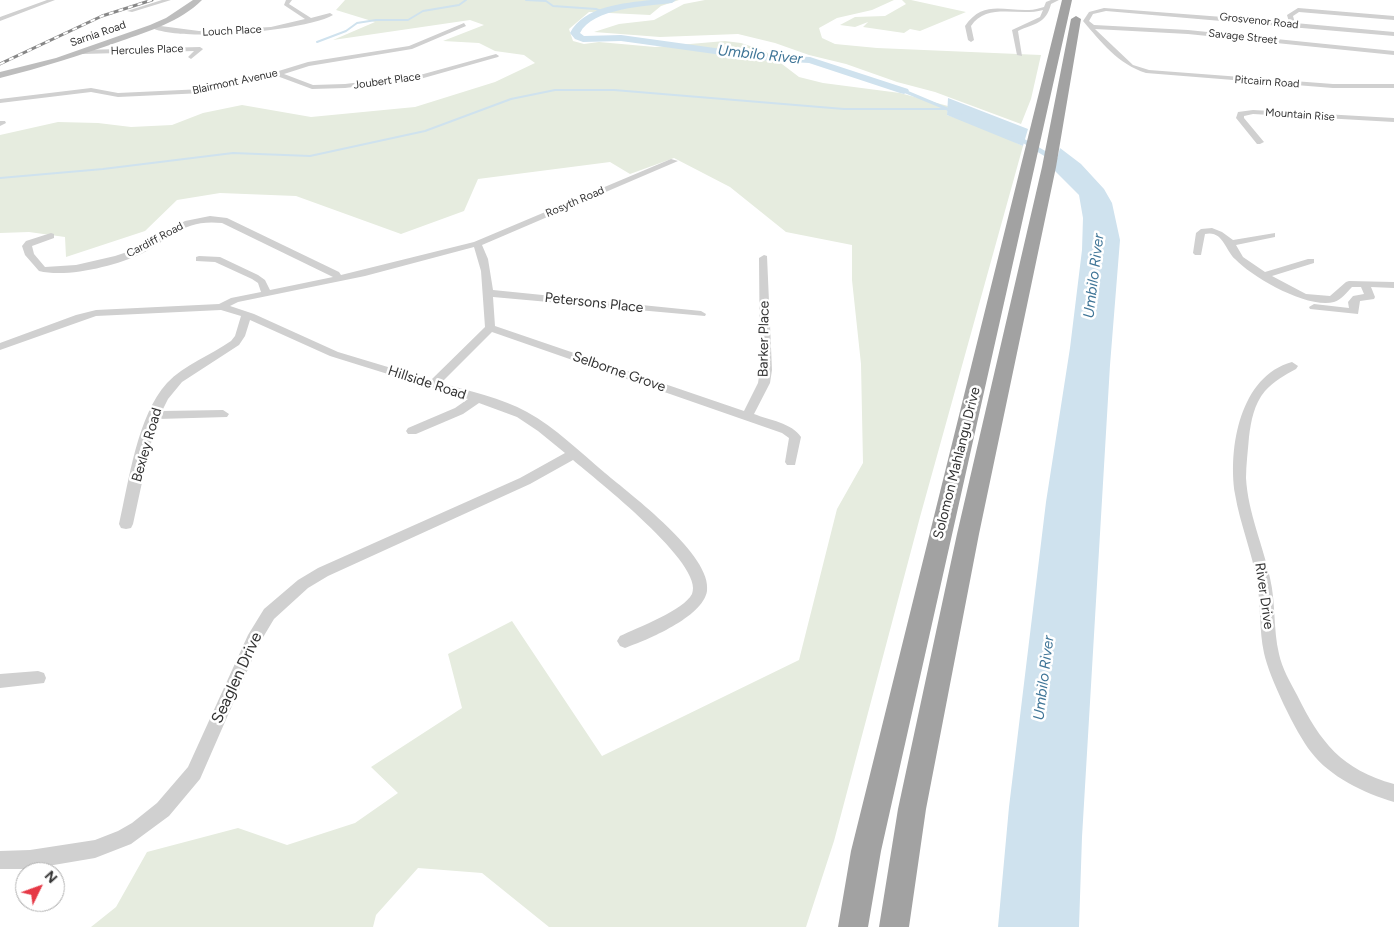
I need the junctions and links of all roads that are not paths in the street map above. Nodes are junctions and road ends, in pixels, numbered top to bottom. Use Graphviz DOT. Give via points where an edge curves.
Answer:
graph roads {
  1 [pos="52,0"];
  2 [pos="168,0"];
  3 [pos="198,0"];
  4 [pos="290,0"];
  5 [pos="1063,1"];
  6 [pos="1115,2"];
  7 [pos="153,4"];
  8 [pos="1078,7"];
  9 [pos="1046,8"];
  10 [pos="0,10"];
  11 [pos="1124,10"];
  12 [pos="130,11"];
  13 [pos="330,14"];
  14 [pos="144,15"];
  15 [pos="11,16"];
  16 [pos="1394,18"];
  17 [pos="0,19"];
  18 [pos="310,20"];
  19 [pos="464,25"];
  20 [pos="1293,25"];
  21 [pos="153,27"];
  22 [pos="1092,27"];
  23 [pos="1394,34"];
  24 [pos="971,40"];
  25 [pos="82,52"];
  26 [pos="1394,53"];
  27 [pos="1020,55"];
  28 [pos="496,56"];
  29 [pos="192,57"];
  30 [pos="278,74"];
  31 [pos="0,75"];
  32 [pos="1394,86"];
  33 [pos="0,101"];
  34 [pos="1394,120"];
  35 [pos="1260,142"];
  36 [pos="674,161"];
  37 [pos="1040,162"];
  38 [pos="1272,235"];
  39 [pos="51,236"];
  40 [pos="1231,243"];
  41 [pos="477,244"];
  42 [pos="1198,253"];
  43 [pos="764,258"];
  44 [pos="199,259"];
  45 [pos="1311,261"];
  46 [pos="1264,275"];
  47 [pos="338,278"];
  48 [pos="1394,284"];
  49 [pos="1366,286"];
  50 [pos="266,293"];
  51 [pos="488,293"];
  52 [pos="221,307"];
  53 [pos="1311,307"];
  54 [pos="701,314"];
  55 [pos="246,316"];
  56 [pos="490,328"];
  57 [pos="0,347"];
  58 [pos="1292,366"];
  59 [pos="433,384"];
  60 [pos="476,399"];
  61 [pos="223,414"];
  62 [pos="153,415"];
  63 [pos="747,416"];
  64 [pos="412,431"];
  65 [pos="573,454"];
  66 [pos="791,462"];
  67 [pos="126,524"];
  68 [pos="625,641"];
  69 [pos="38,678"];
  70 [pos="0,681"];
  71 [pos="1394,793"];
  72 [pos="0,860"];
  73 [pos="854,927"];
  74 [pos="894,927"];
  1 -- 15 [label="street"];
  2 -- 7 [label="street"];
  3 -- 21 [label="main road, Sarnia Road"];
  4 -- 18 [label="street" via="286,4"];
  5 -- 9 [label="street" via="1048,3"];
  5 -- 37 [label="highway, Solomon Mahlangu Drive" via="1037,128"];
  6 -- 11 [label="street"];
  7 -- 12 [label="street"];
  7 -- 14 [label="street"];
  8 -- 37 [label="highway, Solomon Mahlangu Drive" via="1054,138"];
  9 -- 24 [label="street" via="1031,12 1000,9 978,15 968,24"];
  9 -- 27 [label="street" via="1042,18 1015,30"];
  10 -- 15 [label="street"];
  11 -- 20 [label="street, Grosvenor Road"];
  11 -- 22 [label="street, Grosvenor Road" via="1104,9 1091,13 1086,22"];
  13 -- 18 [label="street, Louch Place"];
  15 -- 17 [label="street"];
  16 -- 20 [label="street" via="1301,10 1290,15"];
  18 -- 21 [label="street, Louch Place" via="271,29 224,32"];
  19 -- 30 [label="street, Blairmont Avenue" via="410,48 308,64"];
  20 -- 23 [label="street, Grosvenor Road"];
  21 -- 25 [label="main road, Sarnia Road"];
  22 -- 26 [label="street, Savage Street" via="1188,32"];
  22 -- 32 [label="street, Pitcairn Road" via="1131,66 1140,70 1333,86"];
  25 -- 29 [label="street, Hercules Place" via="200,49"];
  25 -- 31 [label="main road, Sarnia Road"];
  28 -- 30 [label="street, Joubert Place" via="420,77 345,86 312,87"];
  30 -- 33 [label="street, Blairmont Avenue" via="203,91 118,95 91,90"];
  34 -- 35 [label="street, Mountain Rise" via="1241,114 1240,118"];
  36 -- 41 [label="street, Rosyth Road"];
  37 -- 73 [label="highway, Solomon Mahlangu Drive" via="866,851"];
  37 -- 74 [label="highway, Solomon Mahlangu Drive" via="918,781"];
  38 -- 40 [label="street"];
  39 -- 47 [label="street, Cardiff Road" via="29,243 28,251 42,269 62,270 123,257 175,227 217,219 298,255"];
  40 -- 42 [label="street" via="1216,232 1204,231"];
  40 -- 46 [label="street" via="1236,255"];
  41 -- 47 [label="street"];
  41 -- 51 [label="street" via="482,251"];
  43 -- 63 [label="street, Barker Place" via="766,370 764,383"];
  44 -- 50 [label="street" via="217,259 255,277 262,282"];
  45 -- 46 [label="street"];
  46 -- 49 [label="street" via="1291,291 1317,300 1333,299 1352,283"];
  47 -- 50 [label="street"];
  48 -- 49 [label="street"];
  49 -- 53 [label="street" via="1370,297 1357,298 1353,302 1353,313"];
  50 -- 52 [label="street" via="235,300"];
  51 -- 54 [label="street, Petersons Place"];
  51 -- 56 [label="street"];
  52 -- 55 [label="street, Hillside Road"];
  52 -- 57 [label="street, Hillside Road" via="96,313"];
  55 -- 59 [label="street, Hillside Road" via="334,354"];
  55 -- 62 [label="street, Bexley Road" via="235,343 170,386"];
  56 -- 59 [label="street"];
  56 -- 63 [label="street, Selborne Grove"];
  58 -- 71 [label="street, River Drive" via="1271,379 1249,404 1240,466 1243,500 1264,583 1272,653 1305,728 1323,754 1359,779"];
  59 -- 60 [label="street, Hillside Road"];
  60 -- 64 [label="street" via="460,410"];
  60 -- 65 [label="street, Hillside Road" via="531,420"];
  61 -- 62 [label="street"];
  62 -- 67 [label="street, Bexley Road"];
  63 -- 66 [label="street, Selborne Grove" via="794,437"];
  65 -- 68 [label="street, Hillside Road" via="660,527 698,576 701,590 696,601 684,611"];
  65 -- 72 [label="street, Seaglen Drive" via="525,481 323,572 284,600 253,640 194,773 159,814 140,828 96,849 38,859"];
  69 -- 70 [label="street"];
}
